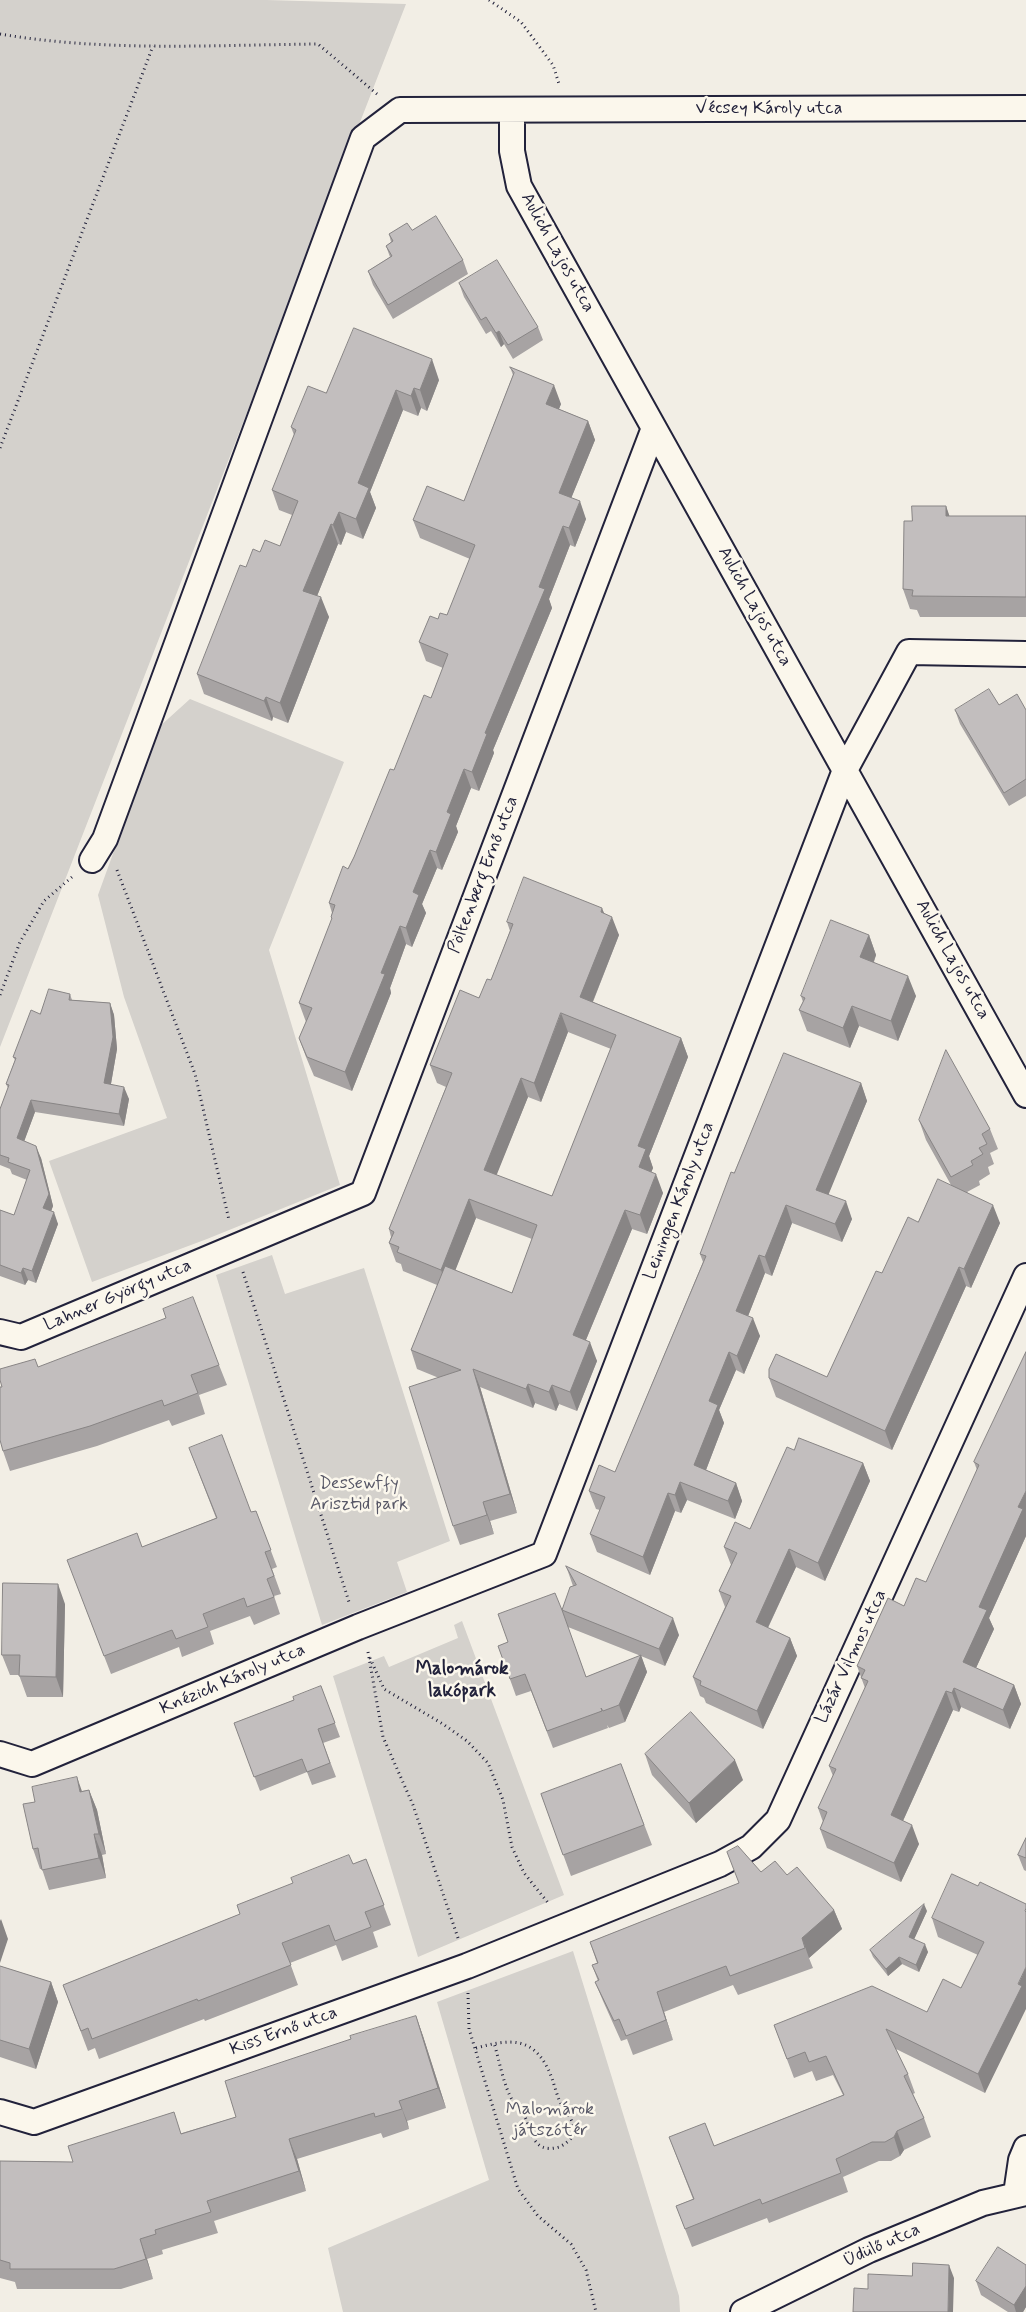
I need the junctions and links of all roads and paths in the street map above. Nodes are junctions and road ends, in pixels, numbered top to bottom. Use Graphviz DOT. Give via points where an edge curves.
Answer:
graph roads {
  1 [pos="489,0"];
  2 [pos="0,34"];
  3 [pos="153,46"];
  4 [pos="1026,108"];
  5 [pos="400,110"];
  6 [pos="512,110"];
  7 [pos="568,110"];
  8 [pos="654,428"];
  9 [pos="0,448"];
  10 [pos="1026,654"];
  11 [pos="845,770"];
  12 [pos="92,860"];
  13 [pos="0,995"];
  14 [pos="1015,1054"];
  15 [pos="1026,1095"];
  16 [pos="235,1247"];
  17 [pos="1026,1276"];
  18 [pos="0,1332"];
  19 [pos="465,1585"];
  20 [pos="368,1652"];
  21 [pos="0,1754"];
  22 [pos="566,1926"];
  23 [pos="494,2043"];
  24 [pos="476,2048"];
  25 [pos="0,2112"];
  26 [pos="1026,2148"];
  27 [pos="1021,2194"];
  28 [pos="743,2312"];
  1 -- 7 [label="path" via="521,22 553,65"];
  2 -- 3 [label="path" via="79,44"];
  3 -- 5 [label="path" via="318,44 365,86"];
  3 -- 9 [label="path"];
  4 -- 7 [label="street, Vécsey Károly utca"];
  5 -- 6 [label="street, Vécsey Károly utca"];
  5 -- 12 [label="street" via="363,138 105,839"];
  6 -- 7 [label="street, Vécsey Károly utca"];
  6 -- 8 [label="street, Aulich Lajos utca" via="512,151 520,186"];
  8 -- 11 [label="street, Aulich Lajos utca"];
  8 -- 16 [label="street, Pöltenberg Ernő utca" via="363,1193"];
  10 -- 11 [label="street, Leiningen Károly utca" via="908,652"];
  11 -- 14 [label="street, Aulich Lajos utca"];
  11 -- 19 [label="street, Leiningen Károly utca" via="544,1554"];
  12 -- 13 [label="path" via="44,901 20,942"];
  14 -- 15 [label="street, Aulich Lajos utca"];
  16 -- 18 [label="street, Lahner György utca" via="21,1338"];
  17 -- 22 [label="street, Lázár Vilmos utca" via="778,1820 751,1847 720,1864"];
  19 -- 21 [label="street, Knézich Károly utca" via="32,1764"];
  20 -- 22 [label="path" via="384,1689 468,1741 488,1763 503,1800 512,1847 524,1873"];
  22 -- 25 [label="street, Kiss Ernő utca" via="467,1966 34,2122"];
  23 -- 23 [label="path" via="511,2041 530,2045 542,2056 573,2126 570,2139 562,2146 546,2148 535,2142 523,2113 512,2100"];
  23 -- 24 [label="path"];
  26 -- 27 [label="street" via="1021,2160"];
  27 -- 28 [label="street, Üdülő utca" via="983,2203 869,2250"];
}
